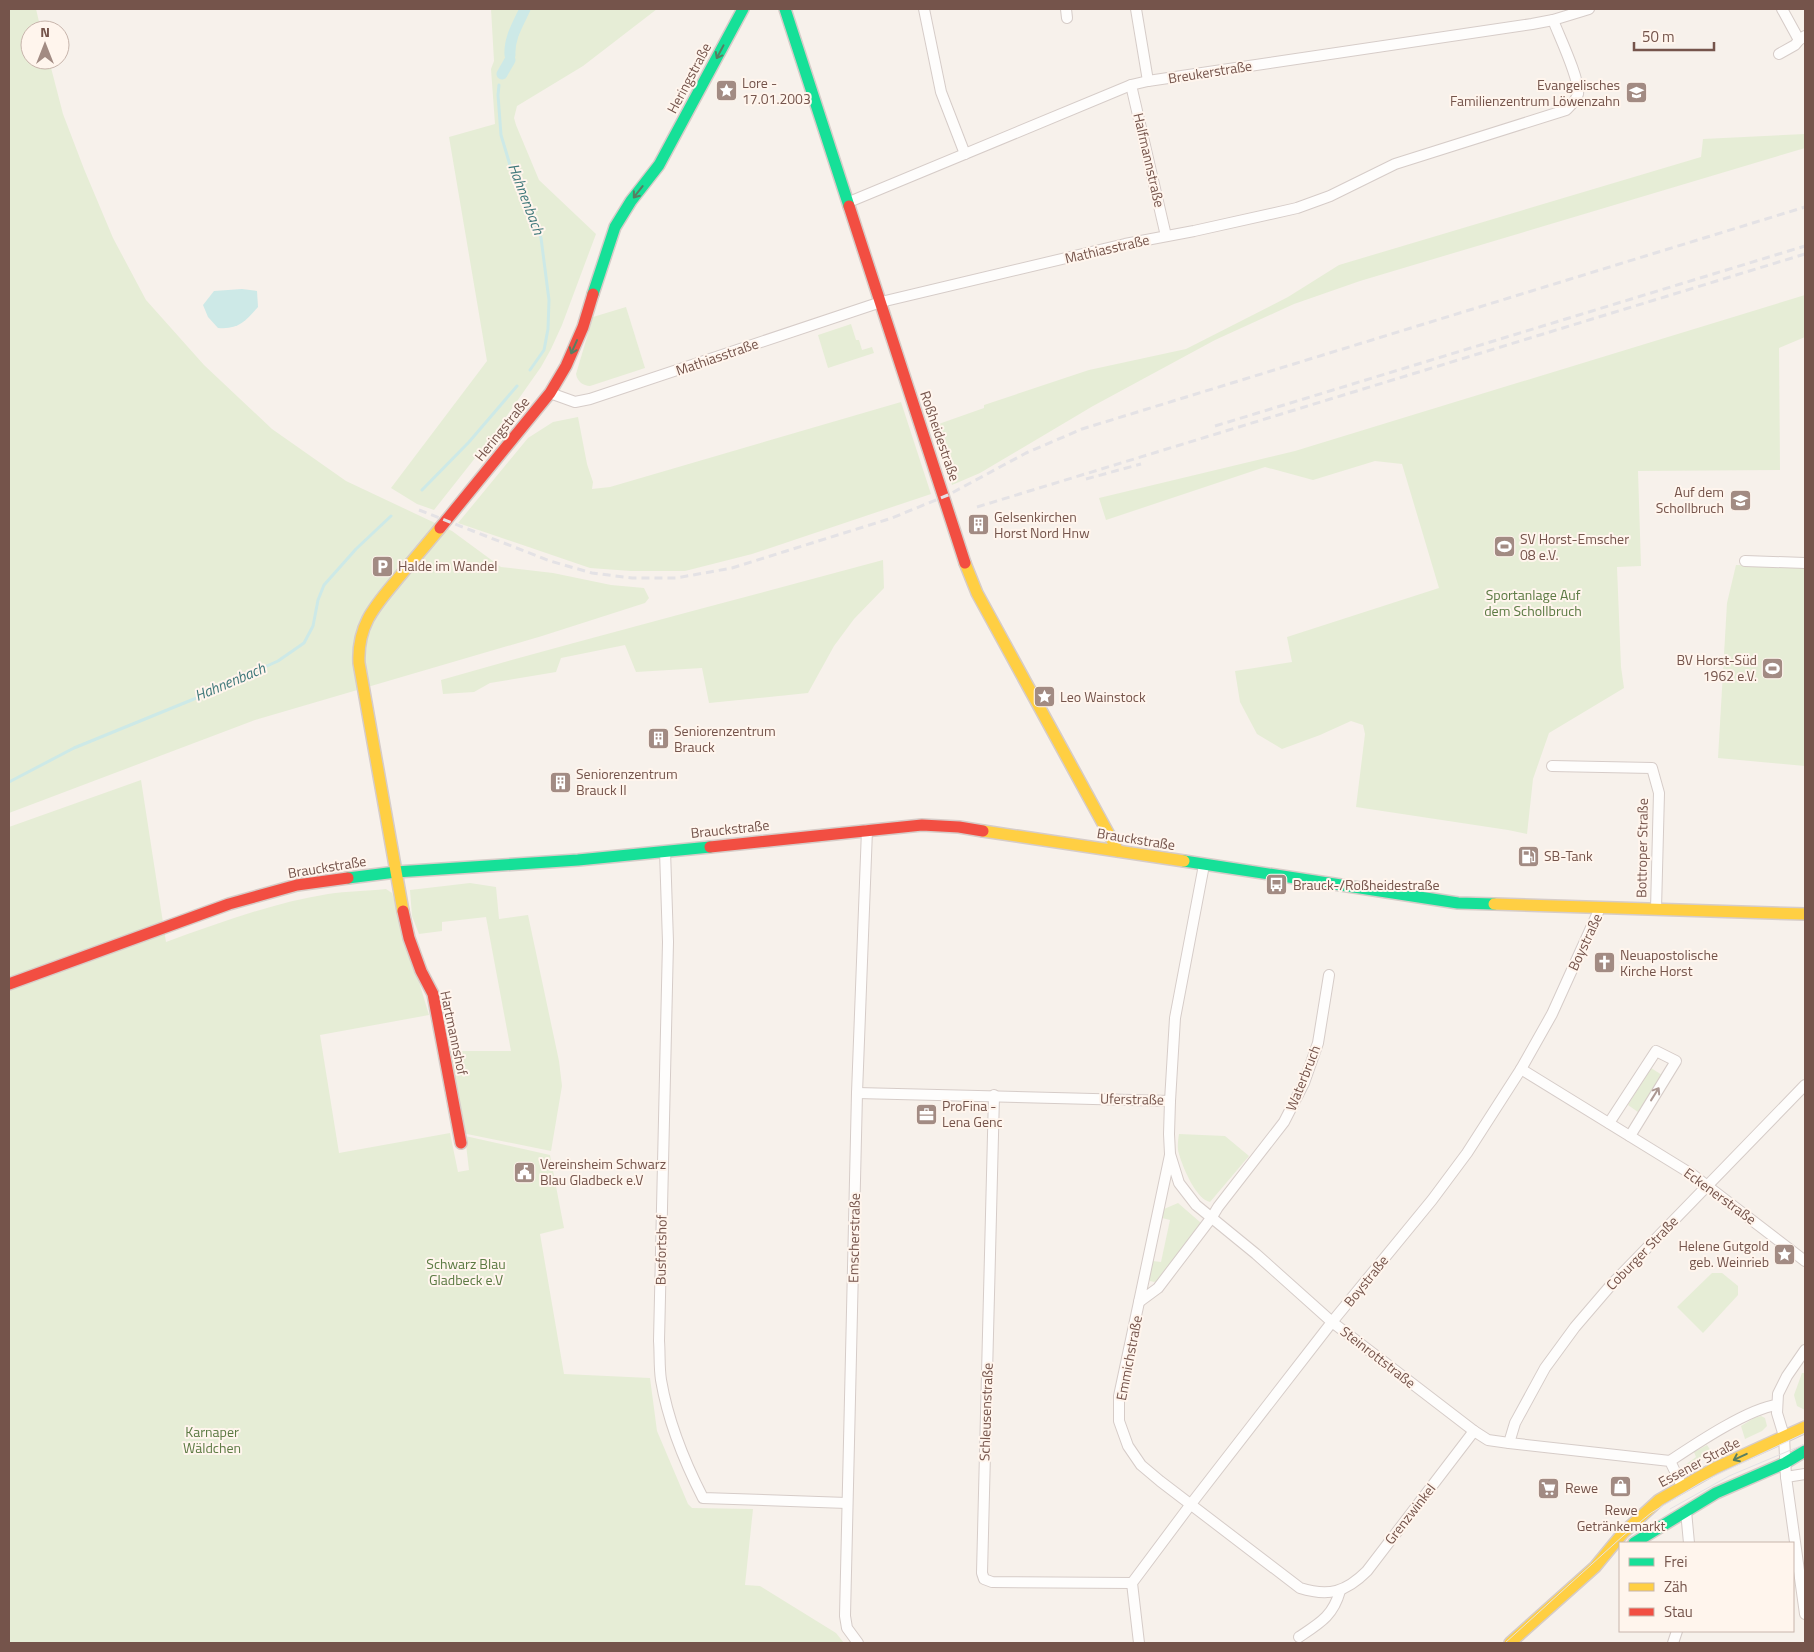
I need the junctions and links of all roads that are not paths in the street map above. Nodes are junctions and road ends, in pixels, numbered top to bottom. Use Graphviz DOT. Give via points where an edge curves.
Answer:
graph roads {
  1 [pos="743,9"];
  2 [pos="784,9"];
  3 [pos="924,9"];
  4 [pos="1136,9"];
  5 [pos="1589,9"];
  6 [pos="1782,9"];
  7 [pos="1553,20"];
  8 [pos="1802,38"];
  9 [pos="1779,54"];
  10 [pos="1148,81"];
  11 [pos="1131,85"];
  12 [pos="965,154"];
  13 [pos="849,202"];
  14 [pos="1166,236"];
  15 [pos="880,302"];
  16 [pos="550,393"];
  17 [pos="1745,561"];
  18 [pos="1805,563"];
  19 [pos="1552,766"];
  20 [pos="867,830"];
  21 [pos="665,851"];
  22 [pos="1118,851"];
  23 [pos="1204,865"];
  24 [pos="396,872"];
  25 [pos="1467,903"];
  26 [pos="1600,908"];
  27 [pos="1656,909"];
  28 [pos="1805,914"];
  29 [pos="1328,975"];
  30 [pos="9,984"];
  31 [pos="1520,1069"];
  32 [pos="1805,1085"];
  33 [pos="857,1093"];
  34 [pos="994,1096"];
  35 [pos="1170,1101"];
  36 [pos="1609,1123"];
  37 [pos="1630,1136"];
  38 [pos="461,1143"];
  39 [pos="1170,1154"];
  40 [pos="1709,1185"];
  41 [pos="1212,1218"];
  42 [pos="1805,1261"];
  43 [pos="1139,1302"];
  44 [pos="1332,1322"];
  45 [pos="1805,1350"];
  46 [pos="1777,1405"];
  47 [pos="1805,1427"];
  48 [pos="1474,1431"];
  49 [pos="1784,1436"];
  50 [pos="1509,1443"];
  51 [pos="1805,1451"];
  52 [pos="1670,1461"];
  53 [pos="1786,1463"];
  54 [pos="1805,1474"];
  55 [pos="1786,1477"];
  56 [pos="1682,1486"];
  57 [pos="847,1503"];
  58 [pos="1191,1504"];
  59 [pos="1686,1511"];
  60 [pos="1636,1542"];
  61 [pos="1689,1542"];
  62 [pos="1619,1553"];
  63 [pos="1595,1567"];
  64 [pos="1803,1577"];
  65 [pos="1132,1583"];
  66 [pos="1340,1591"];
  67 [pos="1805,1614"];
  68 [pos="1299,1637"];
  69 [pos="858,1643"];
  70 [pos="1139,1643"];
  71 [pos="1510,1643"];
  1 -- 16 [label="main road, Heringstraße, one-way" via="659,165 614,227 583,327"];
  2 -- 13 [label="main road, Roßheidestraße"];
  3 -- 12 [label="street" via="941,92"];
  4 -- 10 [label="street"];
  5 -- 7 [label="street, Breukerstraße"];
  6 -- 8 [label="street"];
  7 -- 10 [label="street, Breukerstraße"];
  7 -- 14 [label="street, Mathiasstraße" via="1578,84 1578,96 1566,110 1394,164 1314,203"];
  8 -- 9 [label="street"];
  10 -- 11 [label="street, Breukerstraße"];
  11 -- 12 [label="street, Breukerstraße"];
  11 -- 14 [label="street, Halfmannstraße"];
  12 -- 13 [label="street, Breukerstraße"];
  13 -- 15 [label="main road, Roßheidestraße"];
  14 -- 15 [label="street, Mathiasstraße"];
  15 -- 16 [label="street, Mathiasstraße" via="590,399 575,402"];
  15 -- 22 [label="main road, Roßheidestraße" via="969,576"];
  16 -- 24 [label="main road, Heringstraße" via="373,608 358,641 359,663"];
  17 -- 18 [label="street"];
  19 -- 27 [label="street, Bottroper Straße" via="1652,768 1659,793"];
  20 -- 21 [label="main road, Brauckstraße"];
  20 -- 22 [label="main road, Brauckstraße" via="922,825 958,827"];
  20 -- 33 [label="street, Emscherstraße"];
  21 -- 24 [label="main road, Brauckstraße"];
  21 -- 57 [label="street, Busfortshof" via="668,942 659,1341 661,1379 671,1418 685,1463 703,1498"];
  22 -- 23 [label="main road, Brauckstraße"];
  23 -- 25 [label="main road, Brauckstraße"];
  23 -- 35 [label="street, Uferstraße" via="1175,1018"];
  24 -- 30 [label="main road, Brauckstraße" via="298,885 229,904"];
  24 -- 38 [label="main road, Hartmannshof" via="409,938 433,994"];
  25 -- 26 [label="main road, Bottroper Straße"];
  26 -- 27 [label="main road, Bottroper Straße"];
  26 -- 31 [label="street, Boystraße" via="1552,1014"];
  27 -- 28 [label="main road, Bottroper Straße"];
  29 -- 41 [label="street, Waterbruch" via="1318,1043 1304,1083 1284,1122"];
  31 -- 36 [label="street, Eckenerstraße"];
  31 -- 44 [label="street, Boystraße" via="1461,1161"];
  32 -- 40 [label="street, Coburger Straße"];
  33 -- 34 [label="street, Uferstraße"];
  33 -- 57 [label="street, Emscherstraße"];
  34 -- 35 [label="street, Uferstraße"];
  34 -- 65 [label="street, Schleusenstraße" via="982,1574 984,1580 992,1582"];
  35 -- 39 [label="street, Steinrottstraße"];
  36 -- 37 [label="street, Eckenerstraße"];
  37 -- 36 [label="street, one-way" via="1676,1061 1656,1051"];
  37 -- 40 [label="street, Eckenerstraße"];
  39 -- 41 [label="street, Steinrottstraße" via="1179,1183 1196,1205"];
  39 -- 43 [label="street, Emmichstraße"];
  40 -- 42 [label="street, Eckenerstraße"];
  40 -- 50 [label="street, Coburger Straße" via="1574,1327 1545,1368 1515,1423"];
  41 -- 43 [label="street, Emmichstraße" via="1158,1288"];
  41 -- 44 [label="street, Steinrottstraße"];
  43 -- 58 [label="street, Emmichstraße" via="1119,1396 1120,1421 1128,1446 1141,1464"];
  44 -- 48 [label="street, Steinrottstraße"];
  44 -- 58 [label="street, Boystraße"];
  45 -- 46 [label="street" via="1787,1376 1778,1394"];
  46 -- 49 [label="street" via="1776,1413"];
  46 -- 52 [label="street, Essener Straße" via="1755,1411"];
  47 -- 49 [label="main road, Essener Straße"];
  48 -- 50 [label="street, Steinrottstraße" via="1488,1440"];
  48 -- 66 [label="street, Grenzwinkel" via="1367,1571"];
  49 -- 53 [label="street"];
  49 -- 56 [label="main road, Essener Straße, one-way"];
  50 -- 52 [label="street, Steinrottstraße"];
  51 -- 53 [label="main road"];
  52 -- 56 [label="street"];
  53 -- 55 [label="street"];
  53 -- 59 [label="main road" via="1716,1493"];
  54 -- 55 [label="street"];
  55 -- 64 [label="street"];
  56 -- 63 [label="main road, Essener Straße" via="1659,1500 1622,1533"];
  57 -- 69 [label="street, Emscherstraße" via="845,1616 847,1628"];
  58 -- 65 [label="street, Boystraße"];
  58 -- 66 [label="street" via="1300,1588 1325,1593"];
  59 -- 60 [label="main road"];
  59 -- 61 [label="street"];
  62 -- 63 [label="main road, Essener Straße"];
  63 -- 71 [label="main road, Essener Straße"];
  64 -- 67 [label="street"];
  65 -- 70 [label="street"];
  66 -- 68 [label="street" via="1328,1617"];
}
